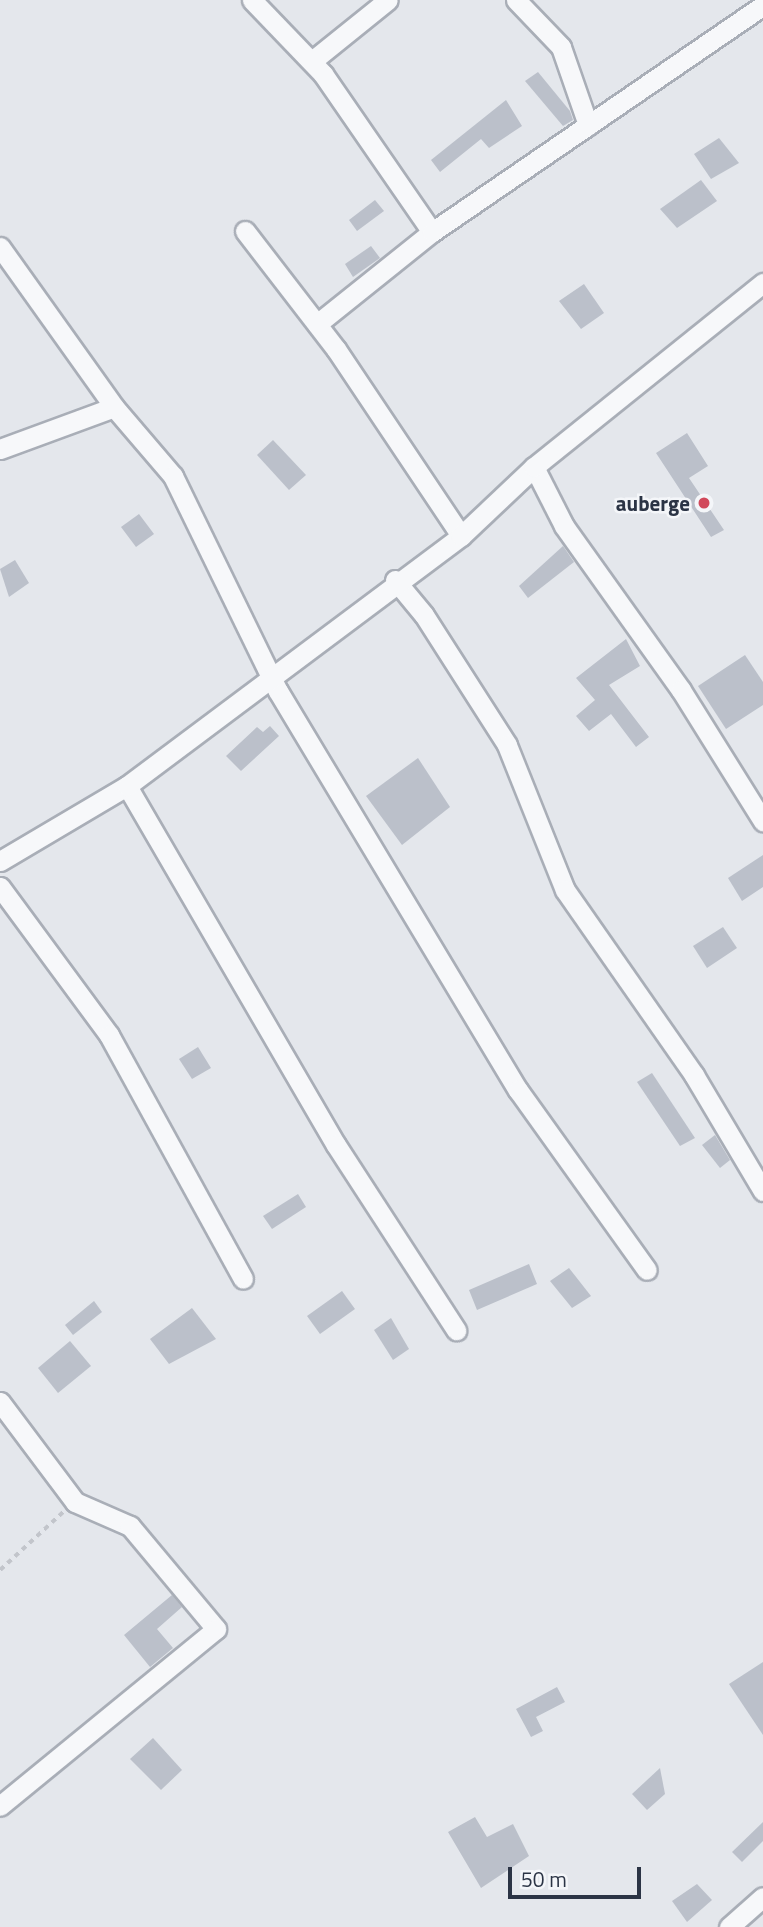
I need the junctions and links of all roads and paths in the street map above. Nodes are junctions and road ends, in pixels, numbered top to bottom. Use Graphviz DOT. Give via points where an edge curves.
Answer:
graph roads {
  1 [pos="252,0"];
  2 [pos="388,0"];
  3 [pos="516,0"];
  4 [pos="763,5"];
  5 [pos="312,61"];
  6 [pos="588,125"];
  7 [pos="246,231"];
  8 [pos="432,232"];
  9 [pos="0,247"];
  10 [pos="763,283"];
  11 [pos="317,324"];
  12 [pos="114,407"];
  13 [pos="0,449"];
  14 [pos="534,467"];
  15 [pos="461,536"];
  16 [pos="395,580"];
  17 [pos="271,672"];
  18 [pos="127,786"];
  19 [pos="763,821"];
  20 [pos="0,861"];
  21 [pos="0,887"];
  22 [pos="763,1191"];
  23 [pos="647,1270"];
  24 [pos="243,1279"];
  25 [pos="456,1330"];
  26 [pos="0,1402"];
  27 [pos="75,1502"];
  28 [pos="0,1570"];
  29 [pos="0,1806"];
  30 [pos="763,1897"];
  31 [pos="729,1927"];
  1 -- 5 [label="street"];
  2 -- 5 [label="street"];
  3 -- 6 [label="street" via="561,47"];
  4 -- 6 [label="street"];
  5 -- 8 [label="street"];
  6 -- 8 [label="street"];
  7 -- 11 [label="street"];
  8 -- 11 [label="street"];
  9 -- 12 [label="street"];
  10 -- 14 [label="street"];
  11 -- 15 [label="street"];
  12 -- 13 [label="street"];
  12 -- 17 [label="street" via="173,476"];
  14 -- 15 [label="street"];
  14 -- 19 [label="street" via="564,526 681,690"];
  15 -- 16 [label="street"];
  16 -- 17 [label="street"];
  16 -- 22 [label="street" via="424,615 507,745 565,890 694,1075"];
  17 -- 18 [label="street"];
  17 -- 23 [label="street" via="518,1090"];
  18 -- 20 [label="street"];
  18 -- 25 [label="street" via="336,1145"];
  21 -- 24 [label="street" via="109,1035"];
  26 -- 27 [label="street"];
  27 -- 28 [label="path"];
  27 -- 29 [label="street" via="130,1526 216,1629"];
  30 -- 31 [label="street"];
}
